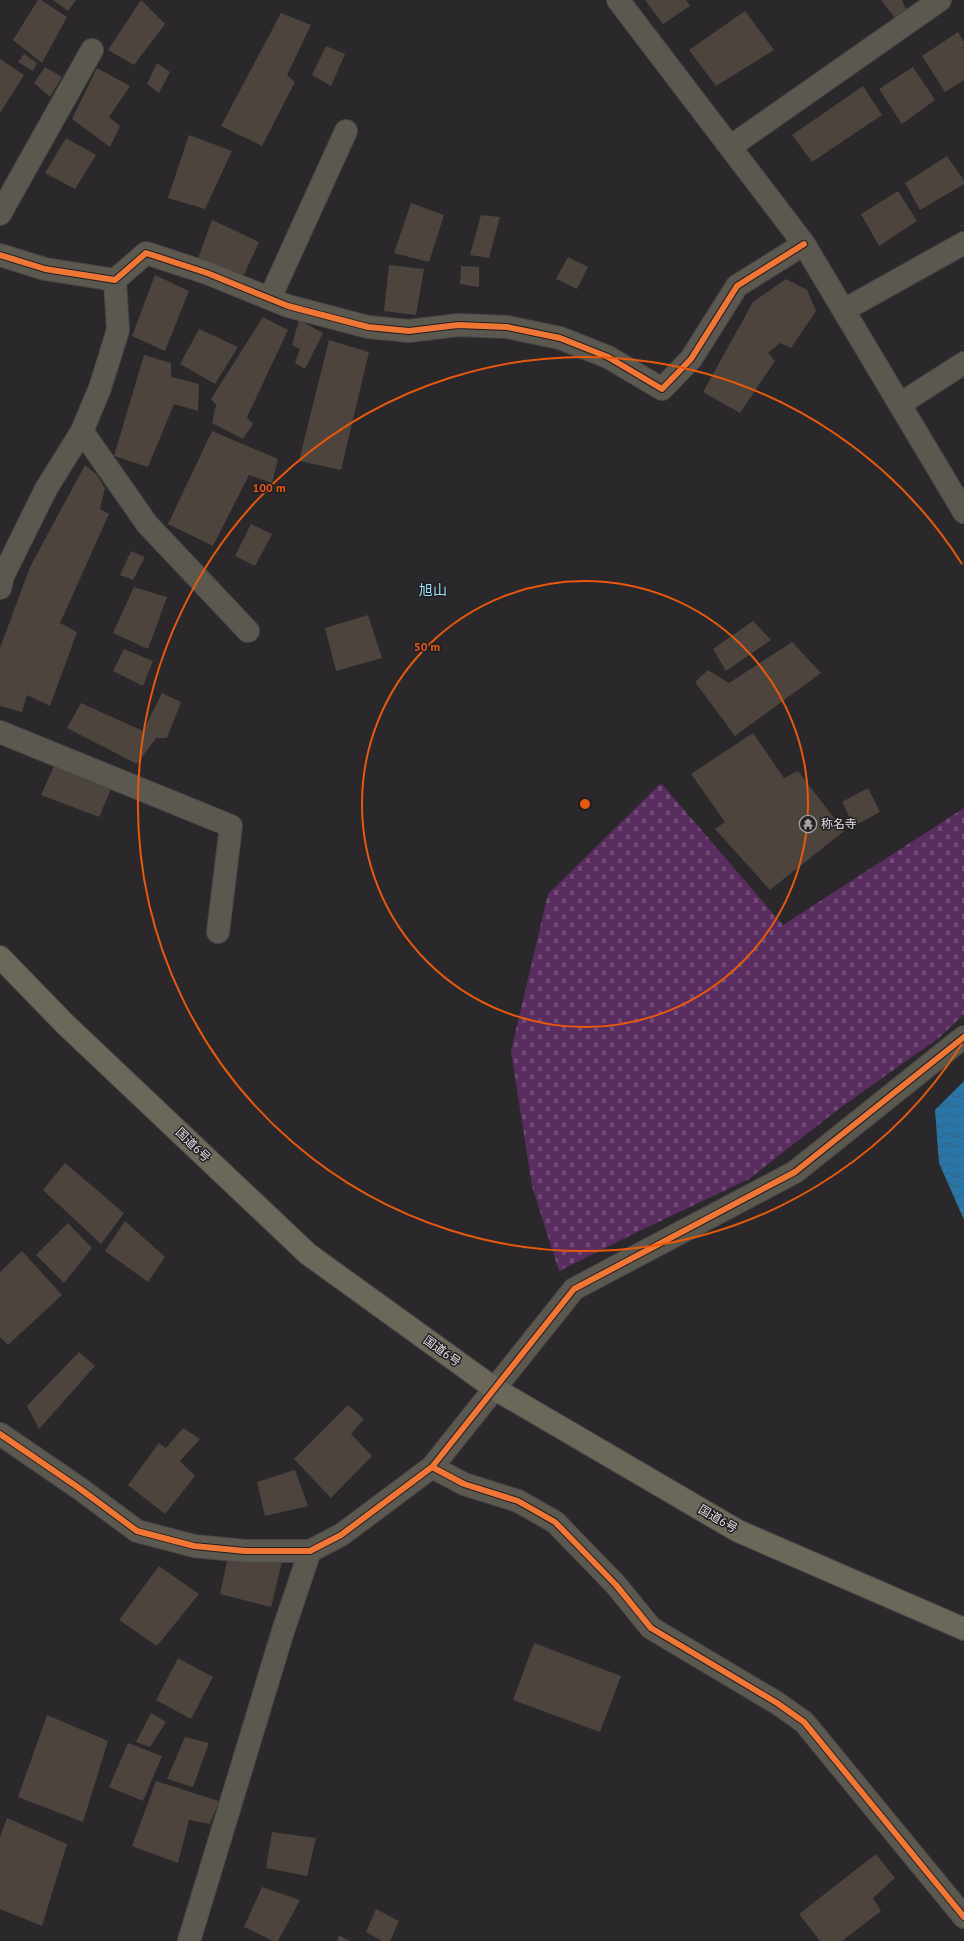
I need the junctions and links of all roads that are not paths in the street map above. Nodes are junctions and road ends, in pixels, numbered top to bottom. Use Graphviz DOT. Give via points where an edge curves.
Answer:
graph roads {
  1 [pos="618,0"];
  2 [pos="940,0"];
  3 [pos="92,50"];
  4 [pos="346,131"];
  5 [pos="730,147"];
  6 [pos="0,214"];
  7 [pos="964,243"];
  8 [pos="804,244"];
  9 [pos="0,255"];
  10 [pos="115,280"];
  11 [pos="270,298"];
  12 [pos="844,310"];
  13 [pos="964,363"];
  14 [pos="900,404"];
  15 [pos="82,431"];
  16 [pos="964,512"];
  17 [pos="0,588"];
  18 [pos="248,631"];
  19 [pos="0,732"];
  20 [pos="218,932"];
  21 [pos="0,956"];
  22 [pos="964,1038"];
  23 [pos="495,1389"];
  24 [pos="0,1434"];
  25 [pos="432,1467"];
  26 [pos="310,1551"];
  27 [pos="964,1629"];
  28 [pos="964,1917"];
  29 [pos="189,1941"];
  1 -- 5 [label="street"];
  2 -- 5 [label="street"];
  3 -- 6 [label="street"];
  4 -- 11 [label="street"];
  5 -- 8 [label="street"];
  7 -- 12 [label="street"];
  8 -- 11 [label="street" via="737,286 692,359 662,389 608,357 560,338 507,327 458,325 409,331 368,327 322,316"];
  8 -- 12 [label="street"];
  9 -- 10 [label="street" via="45,269"];
  10 -- 11 [label="street" via="146,253 207,273"];
  10 -- 15 [label="street" via="118,330 100,388"];
  12 -- 14 [label="street"];
  13 -- 14 [label="street"];
  14 -- 16 [label="street"];
  15 -- 17 [label="street" via="46,489 3,576"];
  15 -- 18 [label="street" via="147,524"];
  19 -- 20 [label="street" via="231,826"];
  21 -- 23 [label="highway, 国道6号" via="65,1024 308,1254"];
  22 -- 23 [label="street" via="795,1172 574,1289"];
  23 -- 25 [label="street"];
  23 -- 27 [label="highway, 国道6号" via="738,1532"];
  24 -- 26 [label="street" via="137,1531 194,1546 245,1551"];
  25 -- 26 [label="street" via="341,1535"];
  25 -- 28 [label="street" via="464,1484 518,1501 555,1522 616,1585 651,1628 777,1703 804,1722"];
  26 -- 29 [label="street"];
}
